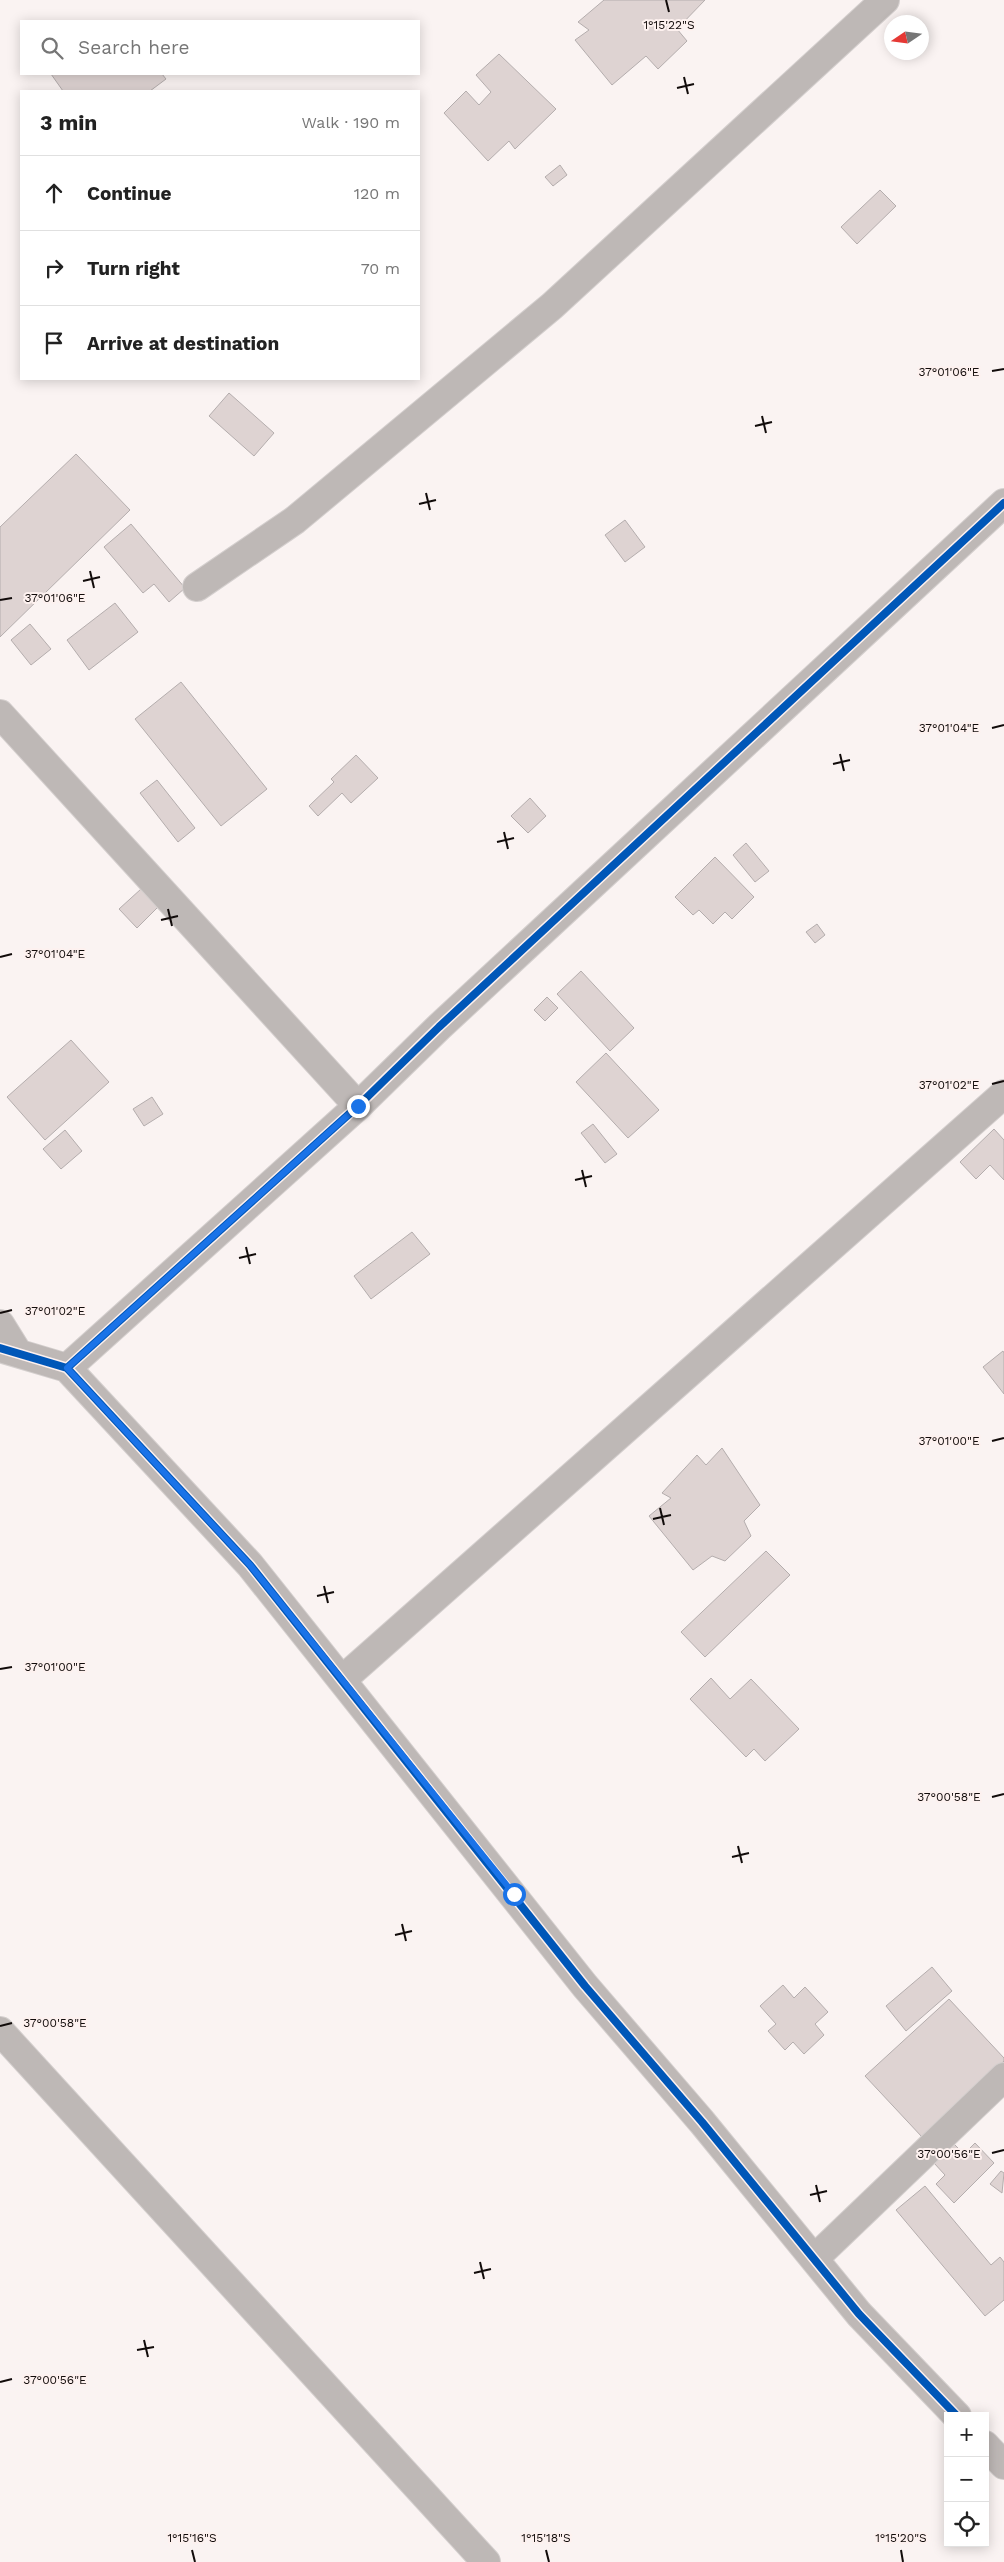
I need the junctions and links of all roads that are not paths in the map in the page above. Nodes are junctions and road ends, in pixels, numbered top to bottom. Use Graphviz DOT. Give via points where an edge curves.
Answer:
graph roads {
  1 [pos="885,0"];
  2 [pos="1004,504"];
  3 [pos="197,587"];
  4 [pos="0,714"];
  5 [pos="1004,1094"];
  6 [pos="358,1106"];
  7 [pos="0,1324"];
  8 [pos="9,1351"];
  9 [pos="67,1368"];
  10 [pos="343,1679"];
  11 [pos="0,2031"];
  12 [pos="1004,2077"];
  13 [pos="814,2259"];
  14 [pos="953,2412"];
  15 [pos="989,2449"];
  16 [pos="1004,2465"];
  17 [pos="486,2562"];
  1 -- 3 [label="street" via="552,306 295,520"];
  2 -- 6 [label="street" via="439,1027"];
  4 -- 6 [label="street"];
  5 -- 10 [label="street"];
  6 -- 9 [label="street"];
  7 -- 8 [label="street"];
  8 -- 9 [label="street"];
  9 -- 10 [label="street" via="250,1565"];
  10 -- 13 [label="street" via="585,1986"];
  11 -- 17 [label="street"];
  12 -- 13 [label="street"];
  13 -- 14 [label="street" via="859,2314"];
  15 -- 16 [label="street"];
}
